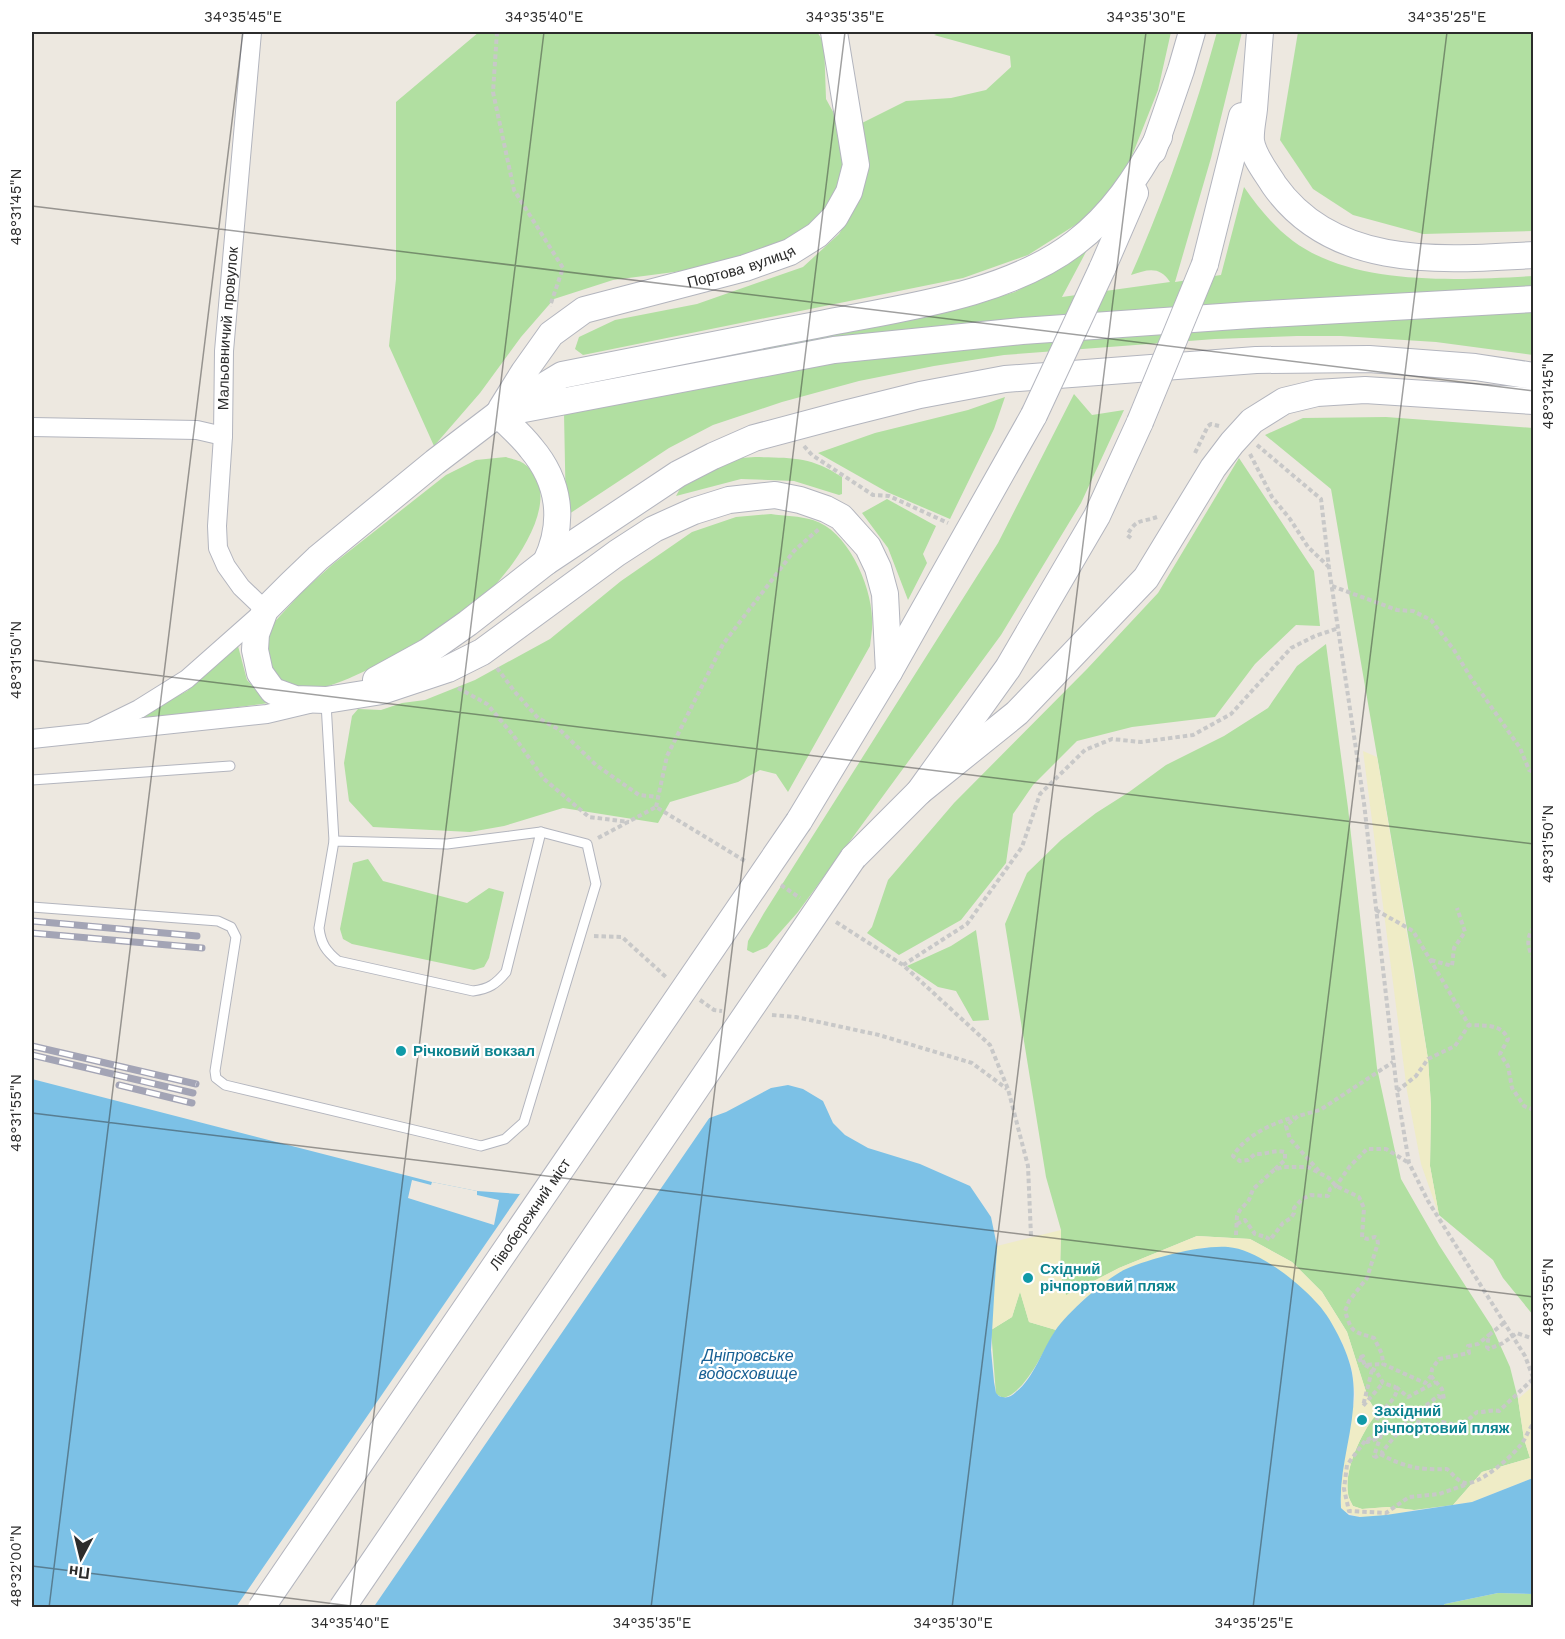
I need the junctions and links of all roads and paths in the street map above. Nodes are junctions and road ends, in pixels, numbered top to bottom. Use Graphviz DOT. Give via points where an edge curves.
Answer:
graph roads {
  1 [pos="252,32"];
  2 [pos="498,32"];
  3 [pos="834,32"];
  4 [pos="1192,32"];
  5 [pos="1260,32"];
  6 [pos="1159,137"];
  7 [pos="1533,255"];
  8 [pos="1533,299"];
  9 [pos="549,308"];
  10 [pos="1533,376"];
  11 [pos="1533,401"];
  12 [pos="498,414"];
  13 [pos="32,427"];
  14 [pos="788,429"];
  15 [pos="1240,434"];
  16 [pos="223,436"];
  17 [pos="1160,516"];
  18 [pos="949,524"];
  19 [pos="821,528"];
  20 [pos="1131,538"];
  21 [pos="546,562"];
  22 [pos="1329,568"];
  23 [pos="1332,586"];
  24 [pos="265,610"];
  25 [pos="1338,628"];
  26 [pos="493,663"];
  27 [pos="889,672"];
  28 [pos="449,683"];
  29 [pos="326,700"];
  30 [pos="90,733"];
  31 [pos="32,739"];
  32 [pos="230,766"];
  33 [pos="1533,772"];
  34 [pos="32,780"];
  35 [pos="919,792"];
  36 [pos="658,797"];
  37 [pos="656,807"];
  38 [pos="628,822"];
  39 [pos="541,832"];
  40 [pos="334,841"];
  41 [pos="587,844"];
  42 [pos="751,864"];
  43 [pos="780,884"];
  44 [pos="800,898"];
  45 [pos="32,907"];
  46 [pos="1457,908"];
  47 [pos="1376,910"];
  48 [pos="830,918"];
  49 [pos="1533,927"];
  50 [pos="581,936"];
  51 [pos="1431,960"];
  52 [pos="1533,960"];
  53 [pos="903,965"];
  54 [pos="675,984"];
  55 [pos="694,997"];
  56 [pos="725,1011"];
  57 [pos="761,1014"];
  58 [pos="1469,1025"];
  59 [pos="1393,1062"];
  60 [pos="1008,1089"];
  61 [pos="1397,1091"];
  62 [pos="1533,1110"];
  63 [pos="1298,1116"];
  64 [pos="1533,1122"];
  65 [pos="1533,1135"];
  66 [pos="1409,1163"];
  67 [pos="1274,1170"];
  68 [pos="1322,1174"];
  69 [pos="1336,1186"];
  70 [pos="1236,1224"];
  71 [pos="1236,1235"];
  72 [pos="1031,1236"];
  73 [pos="1504,1323"];
  74 [pos="1489,1335"];
  75 [pos="1512,1336"];
  76 [pos="1533,1339"];
  77 [pos="1360,1360"];
  78 [pos="1383,1364"];
  79 [pos="1365,1365"];
  80 [pos="1372,1370"];
  81 [pos="1431,1376"];
  82 [pos="1533,1379"];
  83 [pos="1436,1382"];
  84 [pos="1383,1383"];
  85 [pos="1395,1387"];
  86 [pos="1409,1419"];
  87 [pos="1533,1423"];
  88 [pos="1377,1430"];
  89 [pos="1383,1455"];
  90 [pos="1472,1483"];
  91 [pos="261,1608"];
  92 [pos="342,1608"];
  1 -- 16 [label="street, Мальовничий провулок" via="224,351"];
  2 -- 9 [label="path" via="493,92 513,190 562,268"];
  3 -- 12 [label="main road, Портова вулиця" via="856,165 849,192 835,217 817,236 790,252 584,310 551,334"];
  4 -- 6 [label="main road"];
  5 -- 7 [label="main road" via="1251,141 1260,164 1289,204 1327,232 1369,250 1426,258"];
  5 -- 35 [label="main road, bridge" via="1205,264 1140,422 1097,516 1014,658"];
  6 -- 12 [label="main road" via="1129,187 1100,222 1074,244 1016,276 983,289 913,306 561,375"];
  6 -- 27 [label="main road, Лівобережний міст, bridge" via="1034,415"];
  8 -- 12 [label="main road" via="1022,331 834,350"];
  10 -- 14 [label="main road" via="1475,367 1368,359 1256,360 1005,379 920,395"];
  11 -- 15 [label="main road" via="1365,390 1317,393 1284,401 1252,421"];
  12 -- 21 [label="main road" via="531,447 548,473 556,498 558,525"];
  12 -- 24 [label="main road" via="318,558"];
  13 -- 16 [label="street" via="197,430"];
  14 -- 18 [label="path" via="812,456 873,495 889,496"];
  14 -- 21 [label="main road" via="754,438 678,474"];
  15 -- 22 [label="path" via="1272,497 1308,547"];
  15 -- 22 [label="path" via="1322,499"];
  15 -- 35 [label="main road" via="1213,468 1146,578 1017,713"];
  16 -- 24 [label="street, Мальовничий провулок" via="218,548 241,587"];
  17 -- 20 [label="path" via="1139,520 1127,535"];
  19 -- 36 [label="path" via="794,550 723,644 667,756"];
  21 -- 29 [label="main road" via="427,652 377,680"];
  22 -- 23 [label="path"];
  23 -- 25 [label="path"];
  23 -- 33 [label="path" via="1431,620"];
  24 -- 29 [label="main road" via="256,634 260,673 273,691 295,699"];
  24 -- 30 [label="street" via="187,679"];
  25 -- 47 [label="path"];
  25 -- 53 [label="path" via="1291,648 1231,714 1193,735 1141,742 1113,739 1085,750 1040,794 1022,847 967,924"];
  26 -- 36 [label="path" via="538,718 560,730 596,765 639,795"];
  27 -- 29 [label="main road" via="885,594 868,547 842,517 800,500 775,495 729,500 654,529 482,652 448,669 382,691"];
  27 -- 91 [label="main road, Лівобережний міст, bridge" via="799,821"];
  28 -- 38 [label="path" via="487,704 544,779 589,817"];
  29 -- 30 [label="street" via="267,714"];
  29 -- 40 [label="lane"];
  30 -- 31 [label="street"];
  32 -- 34 [label="lane"];
  35 -- 92 [label="main road, bridge" via="853,858"];
  36 -- 37 [label="path"];
  37 -- 38 [label="path"];
  37 -- 42 [label="path"];
  38 -- 41 [label="path"];
  39 -- 40 [label="lane" via="447,844"];
  39 -- 40 [label="lane" via="506,972 486,990 473,991 338,961 327,952 319,928"];
  39 -- 41 [label="lane"];
  41 -- 50 [label="lane" via="596,884"];
  43 -- 44 [label="path"];
  45 -- 50 [label="lane" via="218,921 231,927 236,937 216,1078 225,1085 481,1146 505,1139 524,1122"];
  46 -- 51 [label="path" via="1465,932 1454,948 1452,966"];
  47 -- 51 [label="path" via="1413,931"];
  47 -- 59 [label="path"];
  48 -- 53 [label="path"];
  49 -- 52 [label="path" via="1528,934 1528,947"];
  50 -- 54 [label="path" via="622,937"];
  51 -- 58 [label="path"];
  53 -- 60 [label="path" via="990,1045"];
  55 -- 56 [label="path" via="714,1010"];
  57 -- 60 [label="path" via="796,1017 879,1035 972,1063"];
  58 -- 61 [label="path" via="1455,1046 1428,1059 1416,1076"];
  58 -- 62 [label="path" via="1505,1032 1508,1039 1500,1054 1508,1066 1512,1088 1524,1106"];
  59 -- 61 [label="path"];
  59 -- 63 [label="path" via="1320,1110"];
  60 -- 72 [label="path" via="1028,1166"];
  61 -- 66 [label="path"];
  63 -- 67 [label="path" via="1254,1135 1240,1144 1233,1156 1240,1161 1281,1150 1285,1160"];
  63 -- 68 [label="path" via="1286,1126 1290,1139"];
  64 -- 65 [label="path"];
  66 -- 69 [label="path" via="1386,1149 1367,1149"];
  66 -- 73 [label="path" via="1428,1201"];
  67 -- 68 [label="path" via="1299,1166"];
  67 -- 70 [label="path" via="1253,1189"];
  68 -- 69 [label="path"];
  69 -- 70 [label="path" via="1328,1196 1302,1199 1270,1240 1255,1234 1245,1220"];
  69 -- 78 [label="path" via="1359,1197 1364,1208 1362,1237 1377,1238 1367,1278 1345,1311 1355,1332 1374,1338"];
  70 -- 71 [label="path"];
  73 -- 74 [label="path"];
  73 -- 75 [label="path"];
  74 -- 75 [label="path" via="1489,1349"];
  74 -- 81 [label="path" via="1468,1346 1469,1353 1439,1359"];
  75 -- 76 [label="path" via="1517,1333"];
  75 -- 82 [label="path"];
  77 -- 79 [label="path"];
  78 -- 79 [label="path"];
  78 -- 81 [label="path" via="1425,1383"];
  79 -- 80 [label="path"];
  80 -- 84 [label="path"];
  80 -- 84 [label="path" via="1363,1406"];
  81 -- 83 [label="path"];
  82 -- 86 [label="path" via="1499,1412 1477,1412 1461,1426 1442,1422 1428,1429"];
  83 -- 85 [label="path" via="1408,1397"];
  83 -- 86 [label="path" via="1444,1399 1438,1396"];
  84 -- 85 [label="path"];
  85 -- 88 [label="path" via="1396,1394 1376,1421"];
  86 -- 89 [label="path"];
  87 -- 90 [label="path" via="1520,1447"];
  88 -- 89 [label="path" via="1385,1428 1374,1456"];
  88 -- 90 [label="path" via="1376,1439 1365,1441 1347,1465 1344,1489 1348,1510 1386,1513 1409,1497 1439,1494"];
  89 -- 90 [label="path" via="1403,1465 1447,1469 1464,1483"];
}
